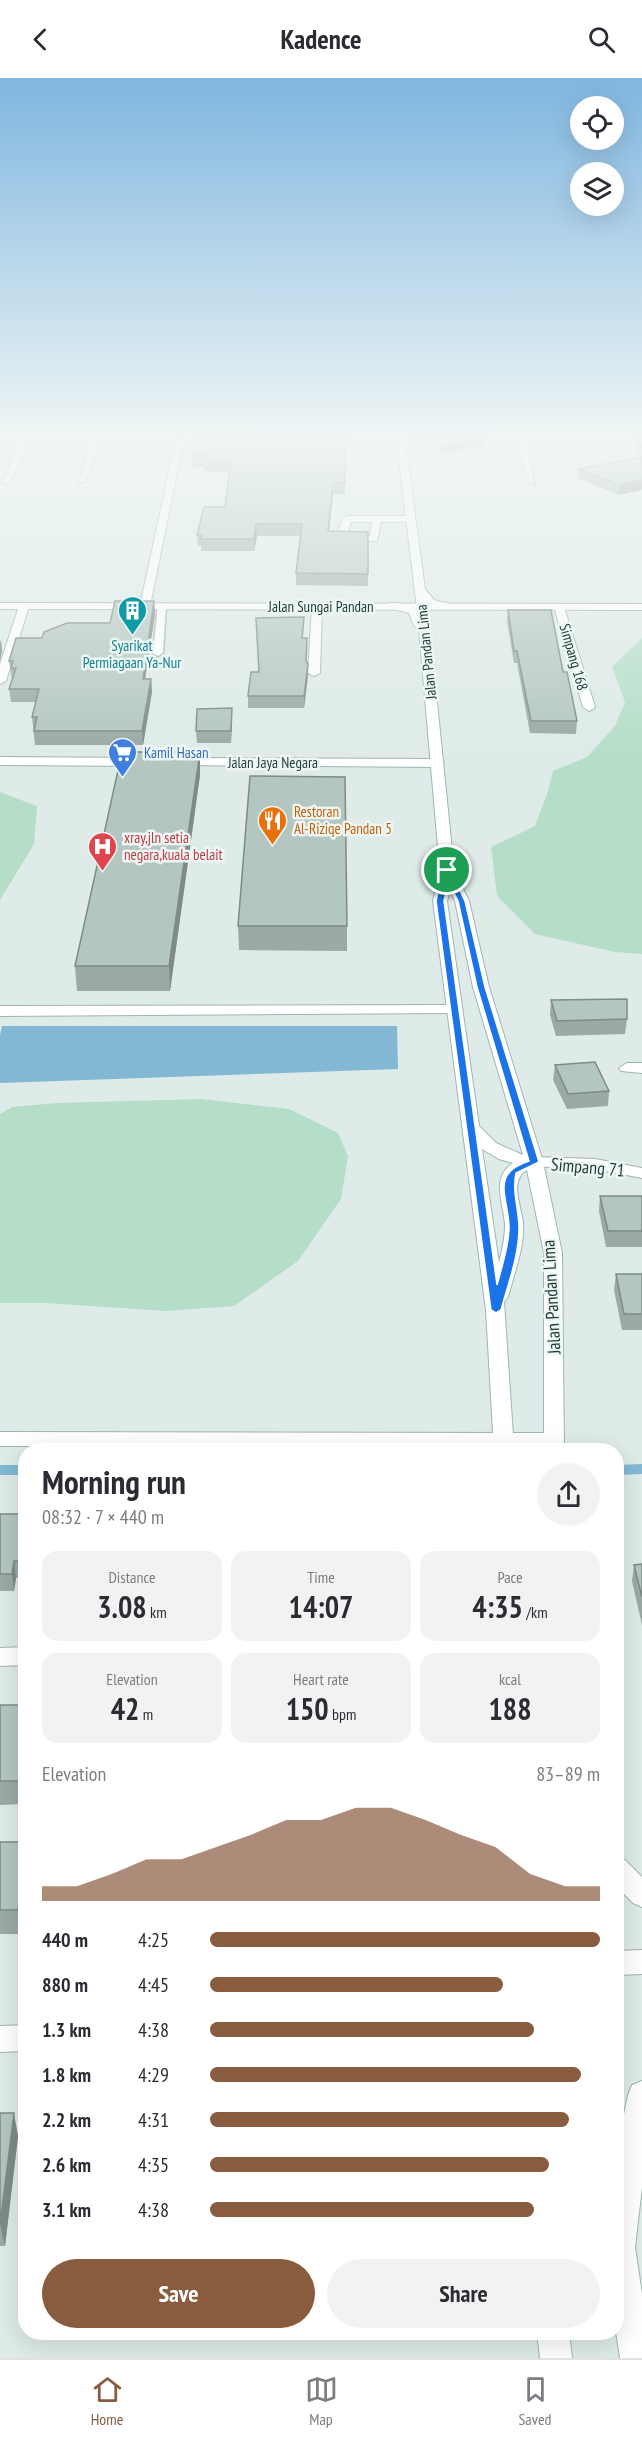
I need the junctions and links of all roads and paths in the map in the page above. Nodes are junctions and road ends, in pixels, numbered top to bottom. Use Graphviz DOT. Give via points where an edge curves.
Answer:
graph roads {
  1 [pos="159,540"];
  2 [pos="412,540"];
  3 [pos="420,591"];
  4 [pos="0,606"];
  5 [pos="24,606"];
  6 [pos="145,606"];
  7 [pos="161,606"];
  8 [pos="317,606"];
  9 [pos="387,606"];
  10 [pos="421,606"];
  11 [pos="453,606"];
  12 [pos="559,607"];
  13 [pos="642,607"];
  14 [pos="424,632"];
  15 [pos="158,652"];
  16 [pos="314,673"];
  17 [pos="0,681"];
  18 [pos="589,707"];
  19 [pos="0,761"];
  20 [pos="438,763"];
  21 [pos="447,870"];
  22 [pos="454,1010"];
  23 [pos="0,1011"];
  24 [pos="471,1127"];
  25 [pos="534,1162"];
  26 [pos="642,1173"];
  27 [pos="496,1310"];
  28 [pos="0,1439"];
  29 [pos="336,1443"];
  30 [pos="504,1443"];
  31 [pos="554,1443"];
  32 [pos="18,1656"];
  33 [pos="0,1657"];
  34 [pos="624,1876"];
  35 [pos="642,1895"];
  36 [pos="642,1962"];
  37 [pos="624,1963"];
  38 [pos="18,2038"];
  39 [pos="0,2039"];
  40 [pos="642,2095"];
  41 [pos="624,2200"];
  42 [pos="624,2279"];
  43 [pos="554,2340"];
  44 [pos="556,2358"];
  45 [pos="636,2358"];
  1 -- 6 [label="street"];
  2 -- 3 [label="street, Jalan Pandan Lima"];
  3 -- 10 [label="street, Jalan Pandan Lima"];
  3 -- 11 [label="street" via="432,602"];
  4 -- 5 [label="street, Jalan Sungai Pandan"];
  5 -- 6 [label="street, Jalan Sungai Pandan"];
  5 -- 17 [label="street"];
  6 -- 7 [label="street, Jalan Sungai Pandan"];
  7 -- 8 [label="street, Jalan Sungai Pandan"];
  7 -- 15 [label="lane"];
  8 -- 9 [label="street, Jalan Sungai Pandan"];
  8 -- 16 [label="street"];
  9 -- 10 [label="street, Jalan Sungai Pandan"];
  9 -- 14 [label="street" via="414,610"];
  10 -- 11 [label="street, Jalan Sungai Pandan"];
  10 -- 14 [label="street, Jalan Pandan Lima"];
  11 -- 12 [label="street, Jalan Sungai Pandan"];
  12 -- 13 [label="street, Jalan Sungai Pandan"];
  12 -- 18 [label="street, Simpang 168"];
  14 -- 20 [label="street, Jalan Pandan Lima"];
  19 -- 20 [label="street, Jalan Jaya Negara"];
  20 -- 21 [label="street, Jalan Pandan Lima"];
  21 -- 22 [label="street, Jalan Pandan Lima" via="440,901"];
  21 -- 25 [label="street, Jalan Pandan Lima" via="462,901 481,987"];
  22 -- 23 [label="street"];
  22 -- 24 [label="street, Jalan Pandan Lima"];
  24 -- 25 [label="street, Simpang 71" via="495,1151"];
  24 -- 27 [label="street, Jalan Pandan Lima"];
  25 -- 26 [label="street, Simpang 71" via="595,1164"];
  25 -- 27 [label="street" via="512,1172 508,1188 514,1227 512,1248"];
  25 -- 31 [label="street, Jalan Pandan Lima" via="553,1253"];
  27 -- 30 [label="street, Jalan Pandan Lima"];
  28 -- 29 [label="street"];
  32 -- 33 [label="street"];
  34 -- 35 [label="street"];
  36 -- 37 [label="street"];
  38 -- 39 [label="street"];
  40 -- 41 [label="street"];
  42 -- 45 [label="street"];
  43 -- 44 [label="street"];
}
